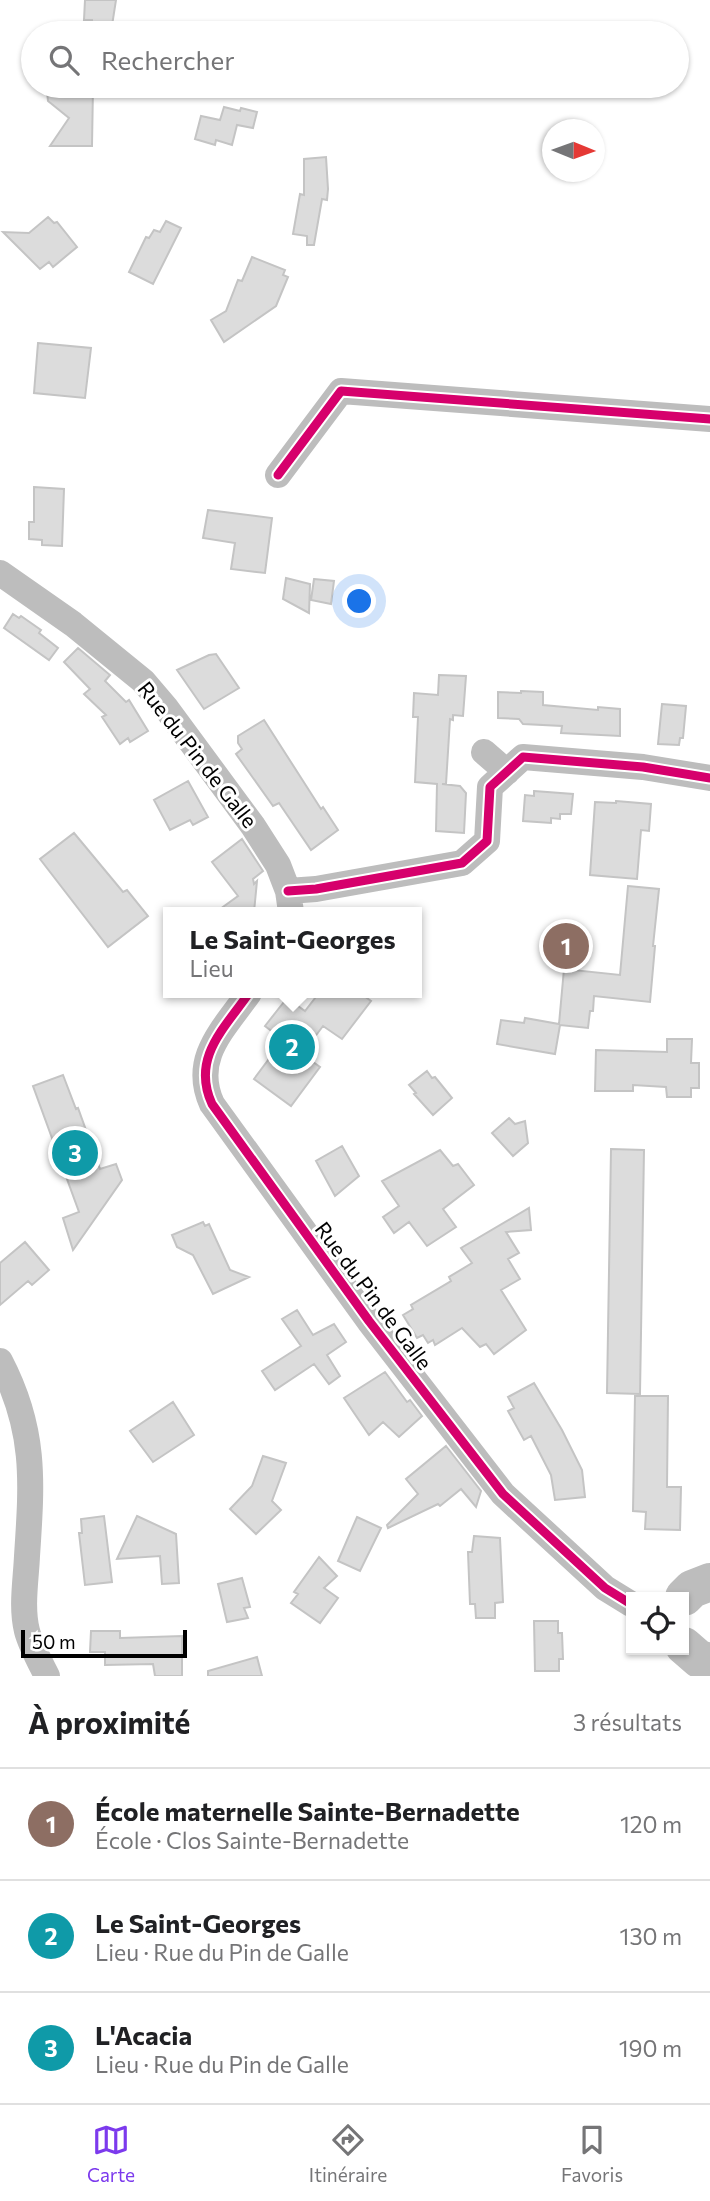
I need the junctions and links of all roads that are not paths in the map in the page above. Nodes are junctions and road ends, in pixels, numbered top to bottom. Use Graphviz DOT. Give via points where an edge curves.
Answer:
graph roads {
  1 [pos="710,419"];
  2 [pos="278,475"];
  3 [pos="0,573"];
  4 [pos="484,752"];
  5 [pos="507,772"];
  6 [pos="710,778"];
  7 [pos="290,902"];
  8 [pos="245,998"];
  9 [pos="0,1361"];
  10 [pos="605,1588"];
  11 [pos="626,1596"];
  12 [pos="626,1601"];
  13 [pos="47,1676"];
  1 -- 2 [label="street" via="341,391"];
  3 -- 7 [label="street, Rue du Pin de Galle" via="143,681 253,826 278,865"];
  4 -- 5 [label="street"];
  5 -- 6 [label="street" via="523,757"];
  5 -- 7 [label="street" via="490,787 486,841 462,863 316,890"];
  8 -- 10 [label="street, Rue du Pin de Galle" via="205,1061 206,1091 212,1104 369,1321 503,1494"];
  9 -- 13 [label="street" via="29,1439 27,1632"];
  10 -- 11 [label="street, Rue du Pin de Galle"];
  10 -- 12 [label="street, Rue du Pin de Galle"];
}
